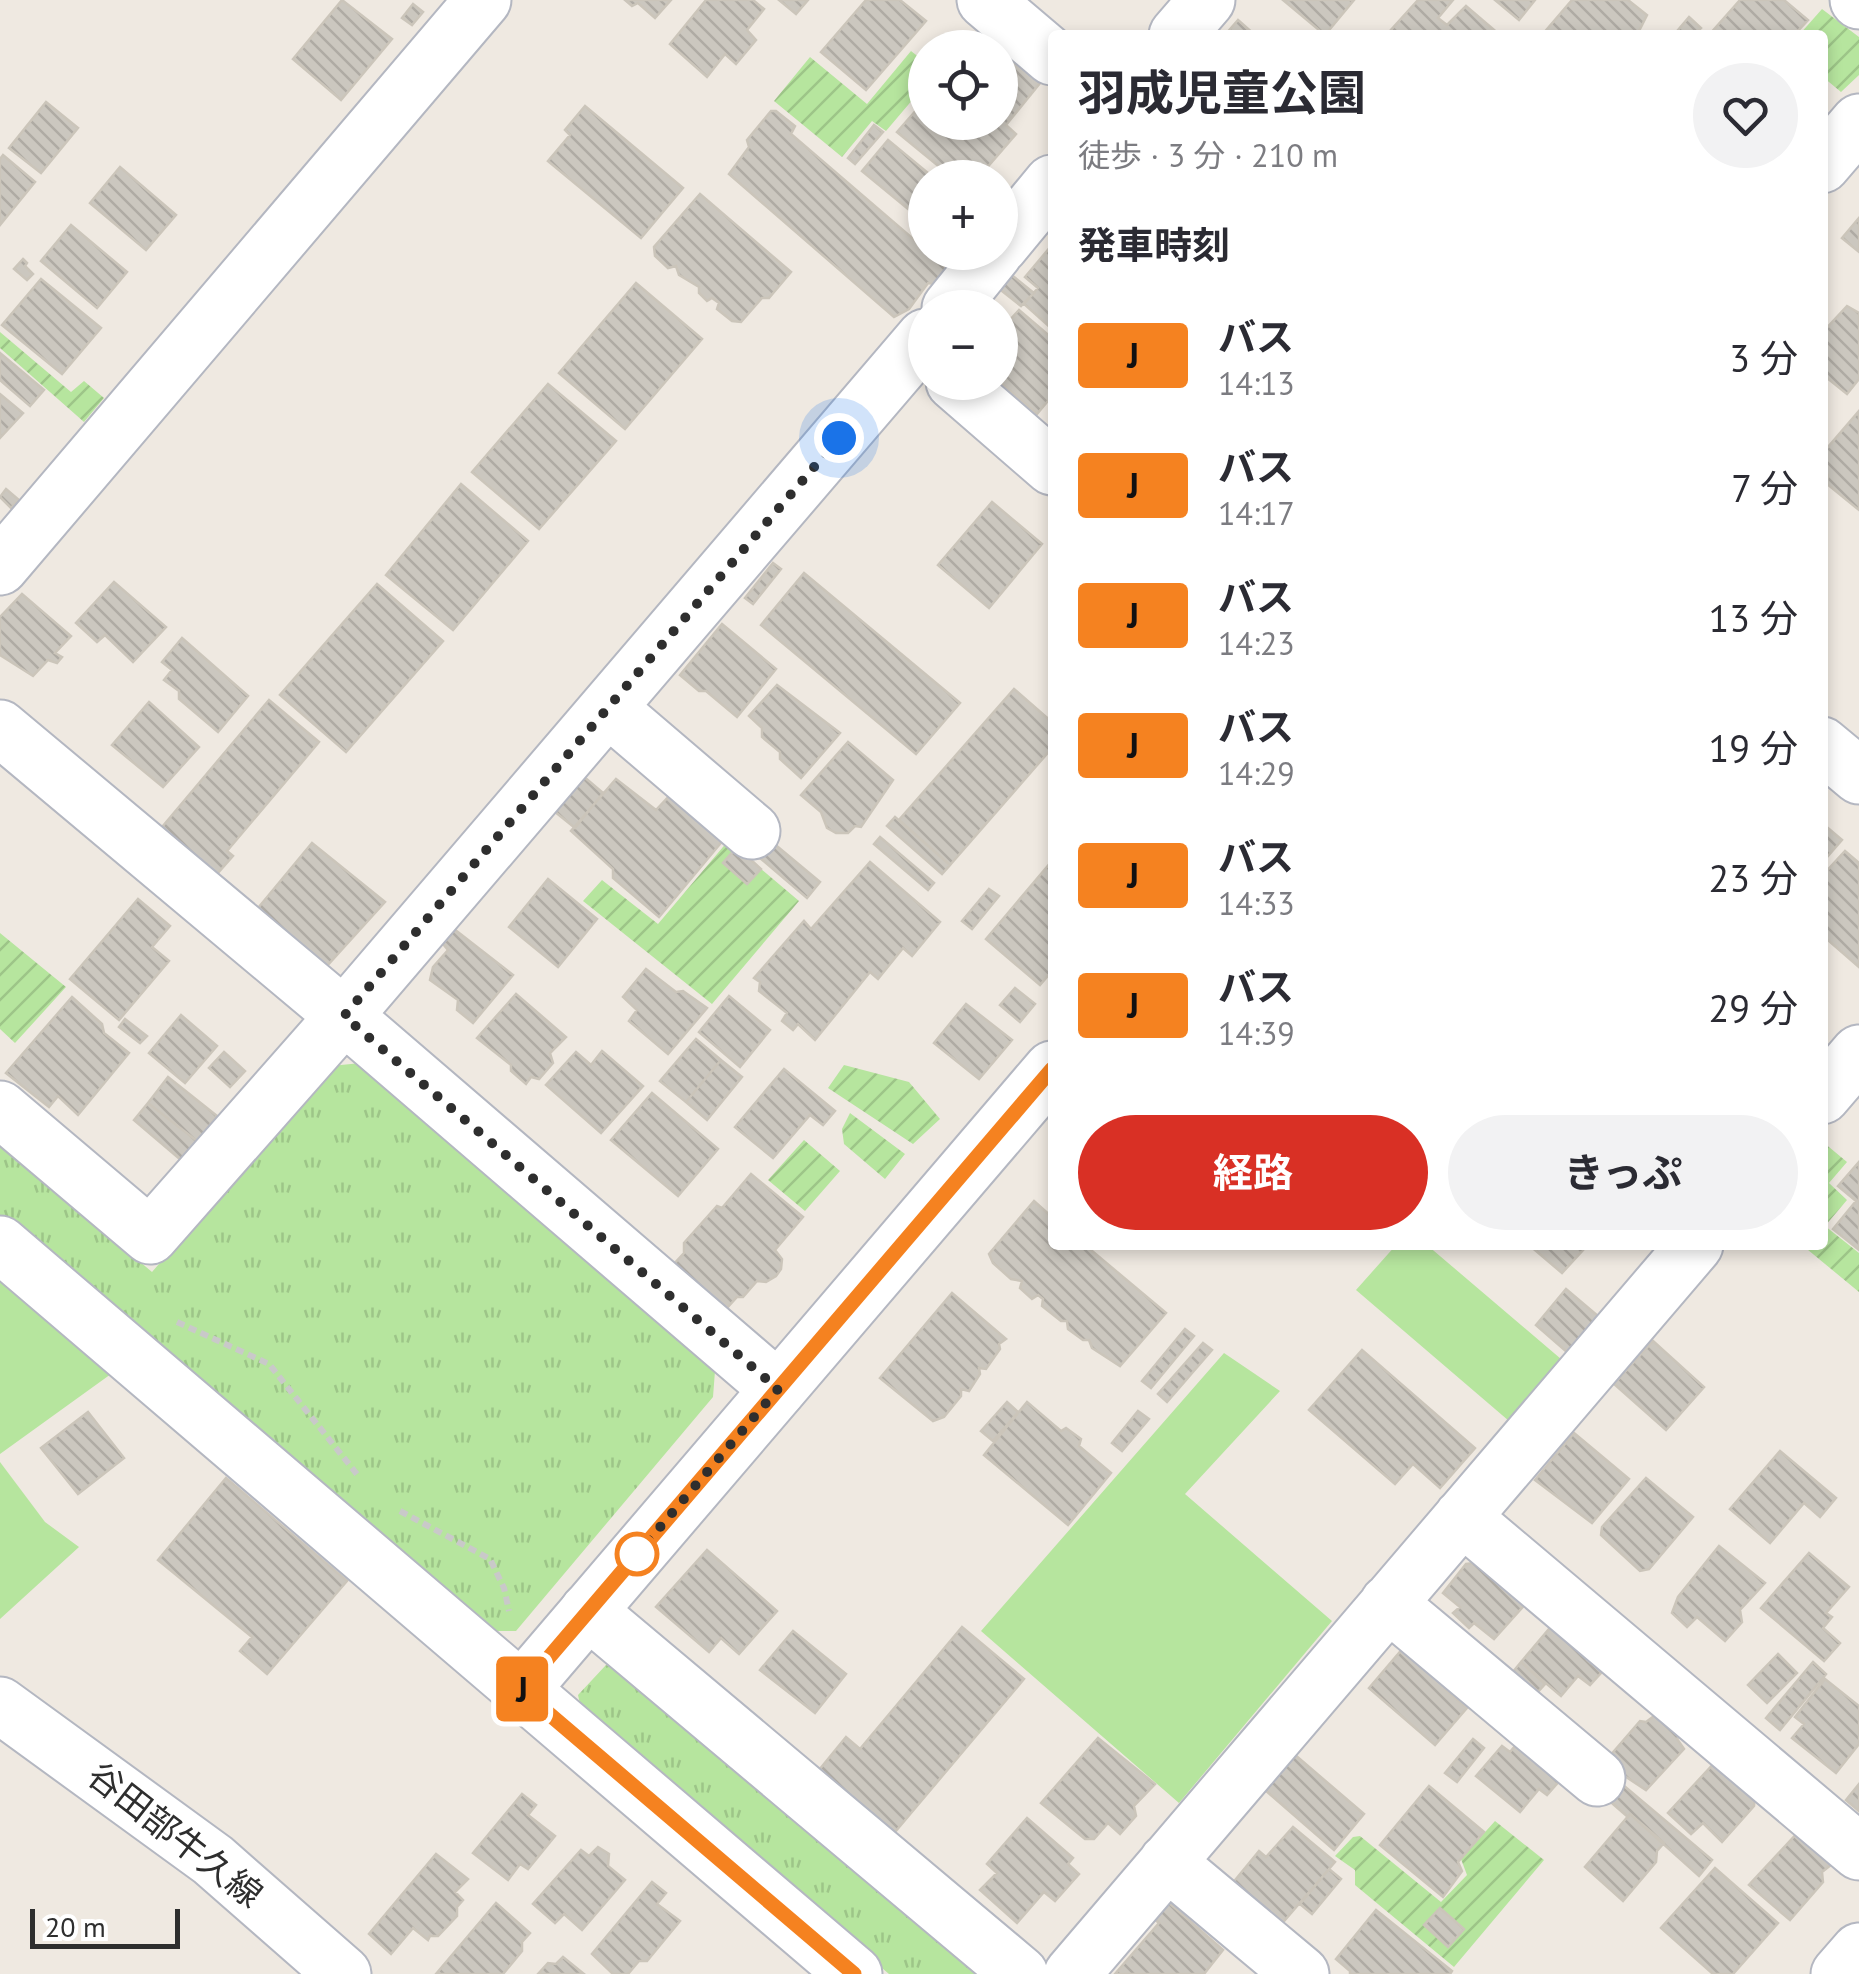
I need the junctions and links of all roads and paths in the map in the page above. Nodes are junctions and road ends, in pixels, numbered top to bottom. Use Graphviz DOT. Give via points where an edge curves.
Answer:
graph roads {
  1 [pos="483,0"];
  2 [pos="986,0"];
  3 [pos="1207,0"];
  4 [pos="1181,30"];
  5 [pos="1048,54"];
  6 [pos="1859,122"];
  7 [pos="1828,158"];
  8 [pos="1048,188"];
  9 [pos="1018,224"];
  10 [pos="981,270"];
  11 [pos="964,290"];
  12 [pos="908,380"];
  13 [pos="978,400"];
  14 [pos="1048,463"];
  15 [pos="0,567"];
  16 [pos="608,708"];
  17 [pos="0,728"];
  18 [pos="1828,750"];
  19 [pos="1859,776"];
  20 [pos="752,831"];
  21 [pos="344,1016"];
  22 [pos="1859,1053"];
  23 [pos="1048,1074"];
  24 [pos="1828,1089"];
  25 [pos="0,1109"];
  26 [pos="0,1244"];
  27 [pos="1691,1250"];
  28 [pos="164,1311"];
  29 [pos="778,1389"];
  30 [pos="368,1490"];
  31 [pos="388,1506"];
  32 [pos="1462,1516"];
  33 [pos="1388,1603"];
  34 [pos="588,1611"];
  35 [pos="518,1620"];
  36 [pos="521,1690"];
  37 [pos="0,1705"];
  38 [pos="1597,1778"];
  39 [pos="1859,1852"];
  40 [pos="1167,1862"];
  41 [pos="1859,1951"];
  42 [pos="343,1974"];
  43 [pos="854,1974"];
  44 [pos="1020,1974"];
  45 [pos="1072,1974"];
  46 [pos="1301,1974"];
  47 [pos="1839,1974"];
  1 -- 15 [label="street"];
  2 -- 5 [label="street"];
  3 -- 4 [label="street"];
  6 -- 7 [label="street"];
  8 -- 9 [label="street"];
  10 -- 11 [label="street"];
  12 -- 16 [label="street"];
  13 -- 14 [label="street"];
  16 -- 20 [label="street"];
  16 -- 21 [label="street"];
  17 -- 21 [label="street"];
  18 -- 19 [label="street"];
  21 -- 25 [label="street" via="150,1236"];
  21 -- 29 [label="street"];
  22 -- 24 [label="street"];
  23 -- 29 [label="street"];
  26 -- 36 [label="street"];
  27 -- 32 [label="street"];
  28 -- 30 [label="path" via="269,1364"];
  29 -- 34 [label="street"];
  31 -- 35 [label="path" via="490,1559"];
  32 -- 33 [label="street"];
  32 -- 39 [label="street"];
  33 -- 38 [label="street"];
  33 -- 40 [label="street"];
  34 -- 36 [label="street"];
  34 -- 44 [label="street"];
  36 -- 43 [label="street"];
  37 -- 42 [label="street, 谷田部牛久線" via="214,1860"];
  40 -- 45 [label="street"];
  40 -- 46 [label="street"];
  41 -- 47 [label="street"];
}
